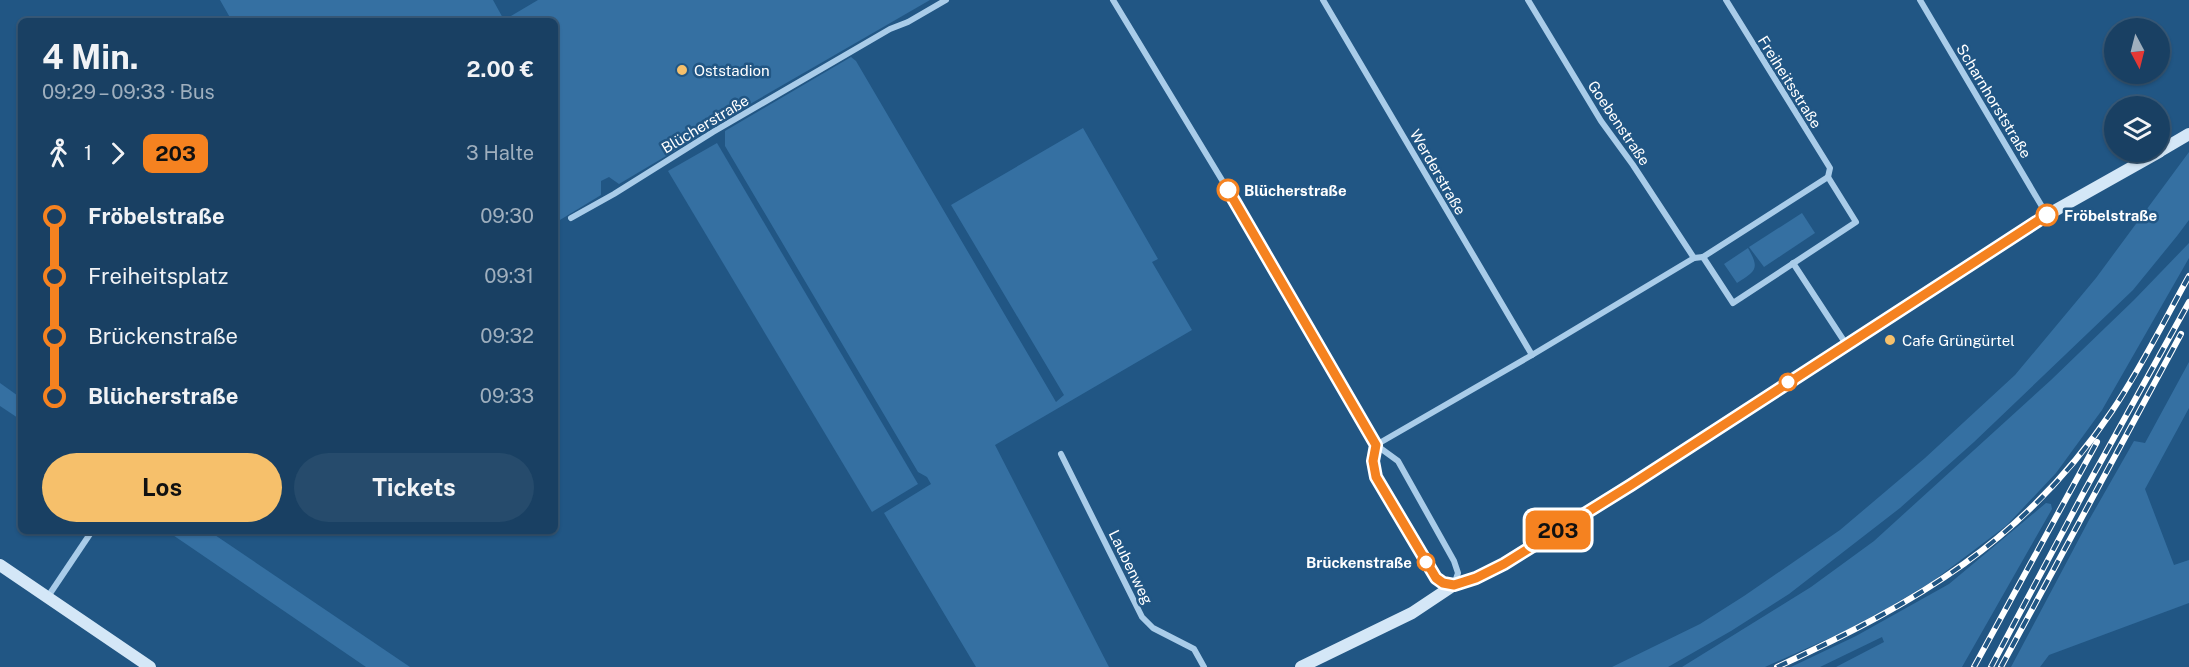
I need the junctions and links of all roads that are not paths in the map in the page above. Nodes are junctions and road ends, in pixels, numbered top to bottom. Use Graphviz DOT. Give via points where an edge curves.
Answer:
graph roads {
  1 [pos="946,0"];
  2 [pos="1113,0"];
  3 [pos="1323,0"];
  4 [pos="1527,0"];
  5 [pos="1726,0"];
  6 [pos="1920,0"];
  7 [pos="2189,134"];
  8 [pos="2170,145"];
  9 [pos="2140,162"];
  10 [pos="1828,177"];
  11 [pos="2047,215"];
  12 [pos="571,218"];
  13 [pos="1703,257"];
  14 [pos="1694,258"];
  15 [pos="1793,263"];
  16 [pos="1846,344"];
  17 [pos="1532,355"];
  18 [pos="1376,445"];
  19 [pos="1061,454"];
  20 [pos="91,534"];
  21 [pos="0,566"];
  22 [pos="1454,585"];
  23 [pos="47,598"];
  24 [pos="150,667"];
  25 [pos="1204,667"];
  26 [pos="1301,667"];
  1 -- 12 [label="street, Blücherstraße" via="743,114"];
  2 -- 18 [label="street"];
  3 -- 17 [label="street, Werderstraße"];
  4 -- 14 [label="street, Goebenstraße" via="1601,122"];
  5 -- 10 [label="street, Freiheitsstraße" via="1830,168"];
  6 -- 11 [label="street, Scharnhorststraße"];
  7 -- 8 [label="street"];
  9 -- 11 [label="street"];
  10 -- 13 [label="street"];
  10 -- 15 [label="street, Freiheitsstraße" via="1856,222"];
  11 -- 16 [label="street"];
  13 -- 14 [label="street"];
  13 -- 15 [label="street" via="1733,303"];
  14 -- 17 [label="street"];
  15 -- 16 [label="street"];
  16 -- 22 [label="street" via="1533,546 1491,571"];
  17 -- 18 [label="street"];
  18 -- 22 [label="street" via="1398,462 1454,561 1458,573"];
  18 -- 22 [label="street" via="1376,477 1436,578"];
  19 -- 25 [label="street, Laubenweg" via="1142,617 1153,628 1194,650"];
  20 -- 23 [label="street"];
  21 -- 23 [label="street"];
  22 -- 26 [label="street" via="1412,613"];
  23 -- 24 [label="street"];
}
